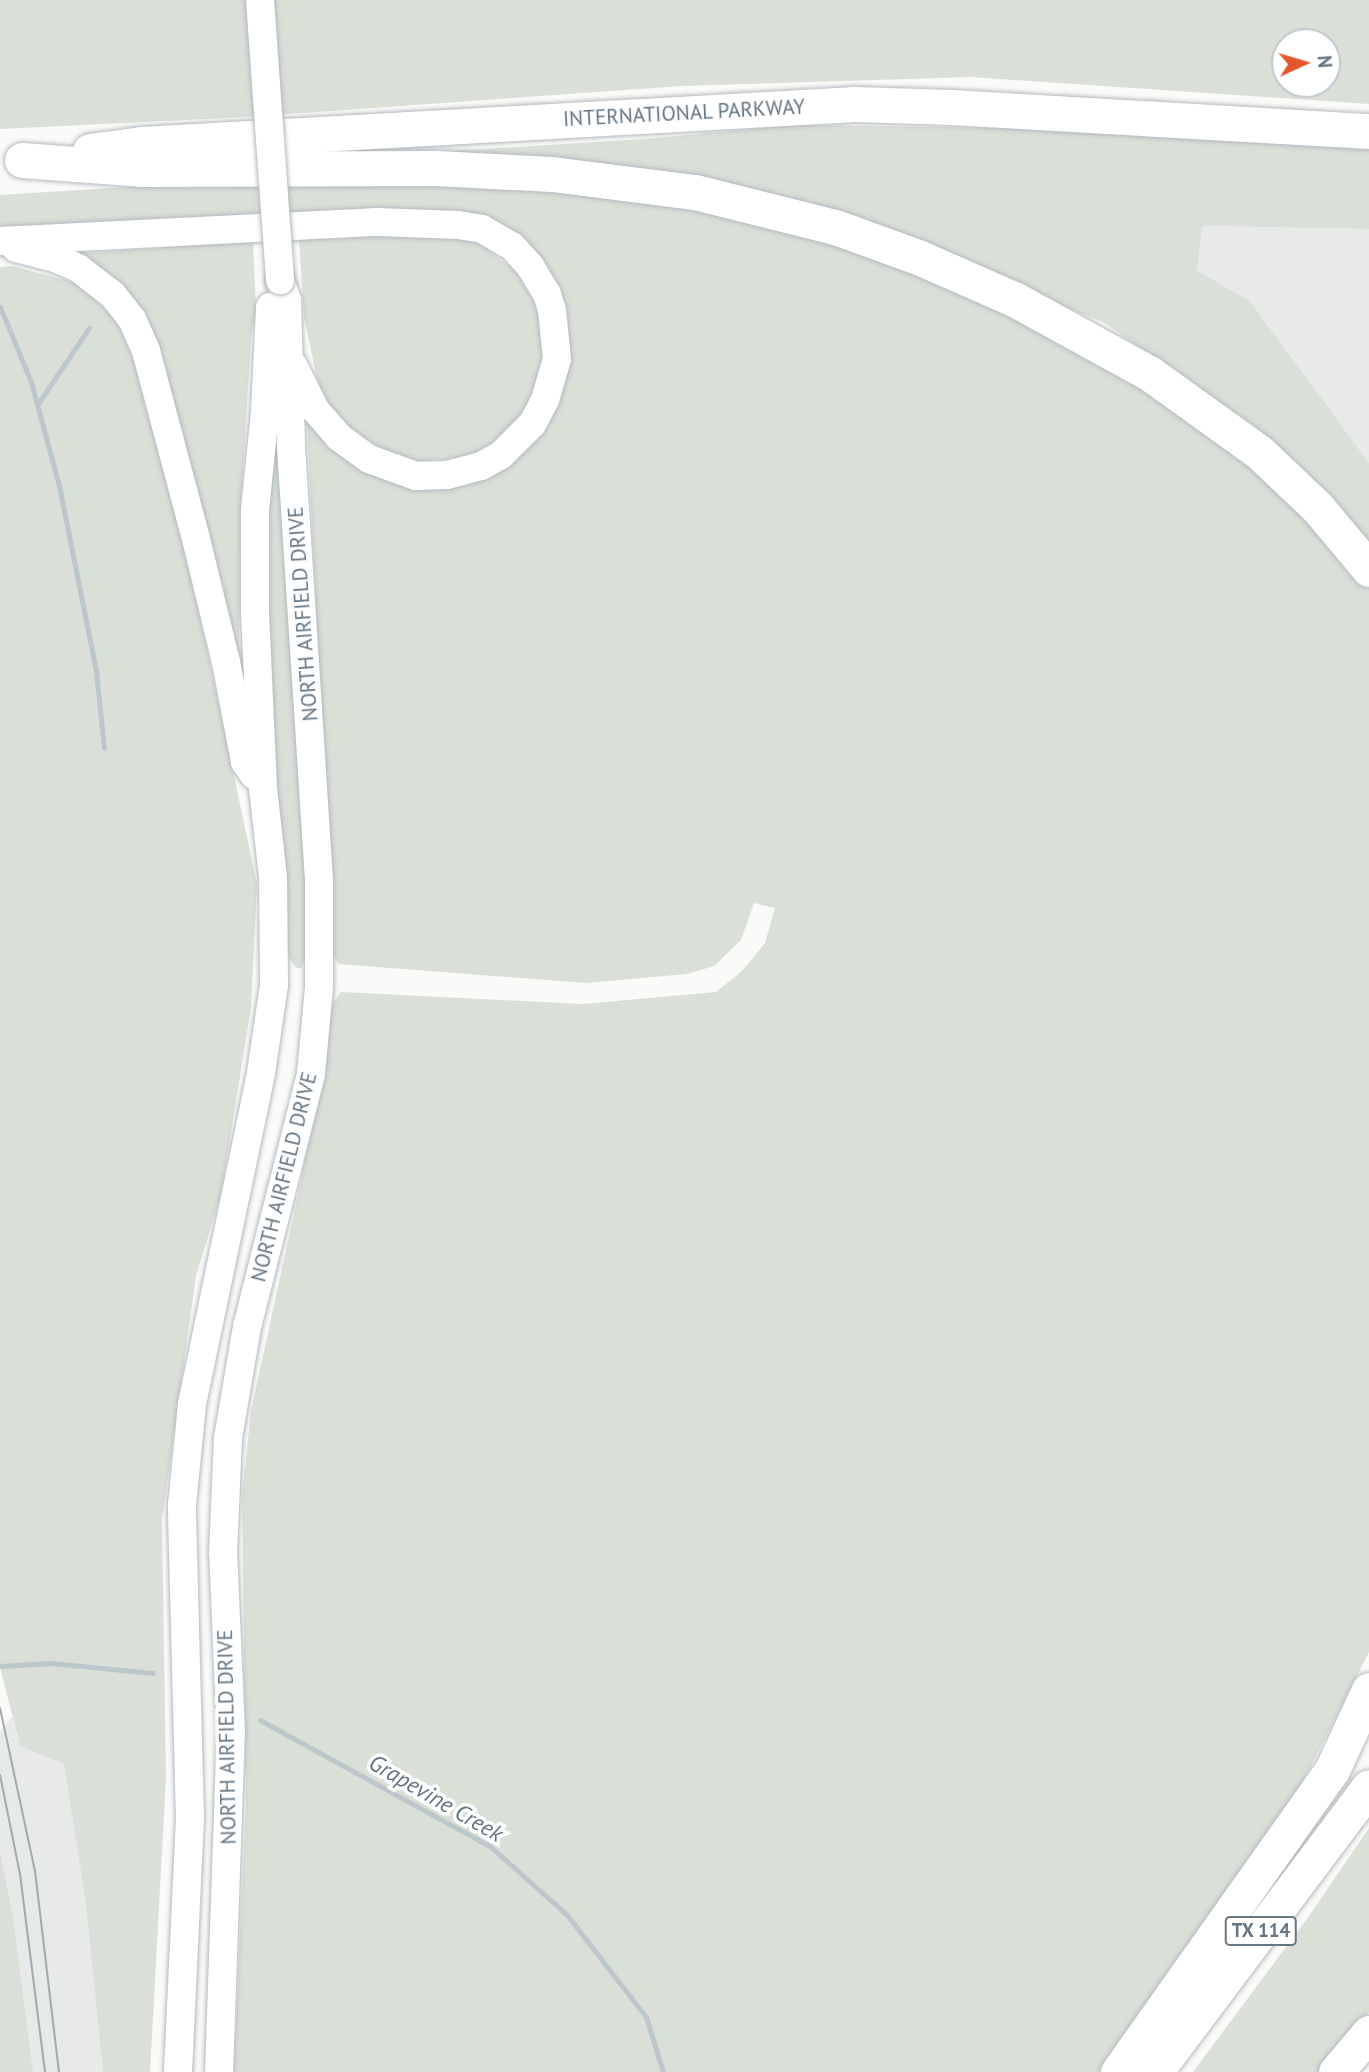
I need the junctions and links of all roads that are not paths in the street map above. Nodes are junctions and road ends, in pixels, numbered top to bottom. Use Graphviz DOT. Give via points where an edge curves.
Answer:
graph roads {
  1 [pos="260,0"];
  2 [pos="1369,131"];
  3 [pos="11,160"];
  4 [pos="0,243"];
  5 [pos="279,280"];
  6 [pos="289,357"];
  7 [pos="1369,569"];
  8 [pos="263,788"];
  9 [pos="274,985"];
  10 [pos="319,987"];
  11 [pos="1369,1690"];
  12 [pos="1368,1788"];
  13 [pos="1369,2032"];
  14 [pos="178,2072"];
  15 [pos="219,2072"];
  16 [pos="1118,2072"];
  17 [pos="1155,2072"];
  18 [pos="1336,2072"];
  1 -- 5 [label="main road, NORTH AIRFIELD DRIVE, bridge"];
  2 -- 3 [label="highway, INTERNATIONAL PARKWAY" via="855,104 142,144"];
  3 -- 7 [label="highway" via="141,169 475,170 613,180 695,192 838,228 1016,300 1097,342 1201,408 1259,452 1317,508"];
  4 -- 6 [label="main road" via="378,222 482,229 512,246 547,294 558,359 532,424 501,455 481,466 432,477 369,459 340,437 315,409"];
  4 -- 8 [label="main road" via="78,268 113,295 132,319 146,351 196,539 245,762"];
  5 -- 6 [label="main road, NORTH AIRFIELD DRIVE" via="287,300"];
  5 -- 8 [label="main road, NORTH AIRFIELD DRIVE" via="270,305 255,510"];
  6 -- 10 [label="main road, NORTH AIRFIELD DRIVE" via="319,880"];
  8 -- 9 [label="main road, NORTH AIRFIELD DRIVE" via="273,877"];
  9 -- 10 [label="main road"];
  9 -- 14 [label="main road, NORTH AIRFIELD DRIVE" via="261,1073 192,1404 183,1492 190,1818"];
  10 -- 15 [label="main road, NORTH AIRFIELD DRIVE" via="311,1074 247,1327 228,1438 223,1553 231,1746"];
  11 -- 16 [label="highway" via="1332,1770"];
  12 -- 17 [label="highway, TX 114"];
  13 -- 18 [label="highway"];
}
